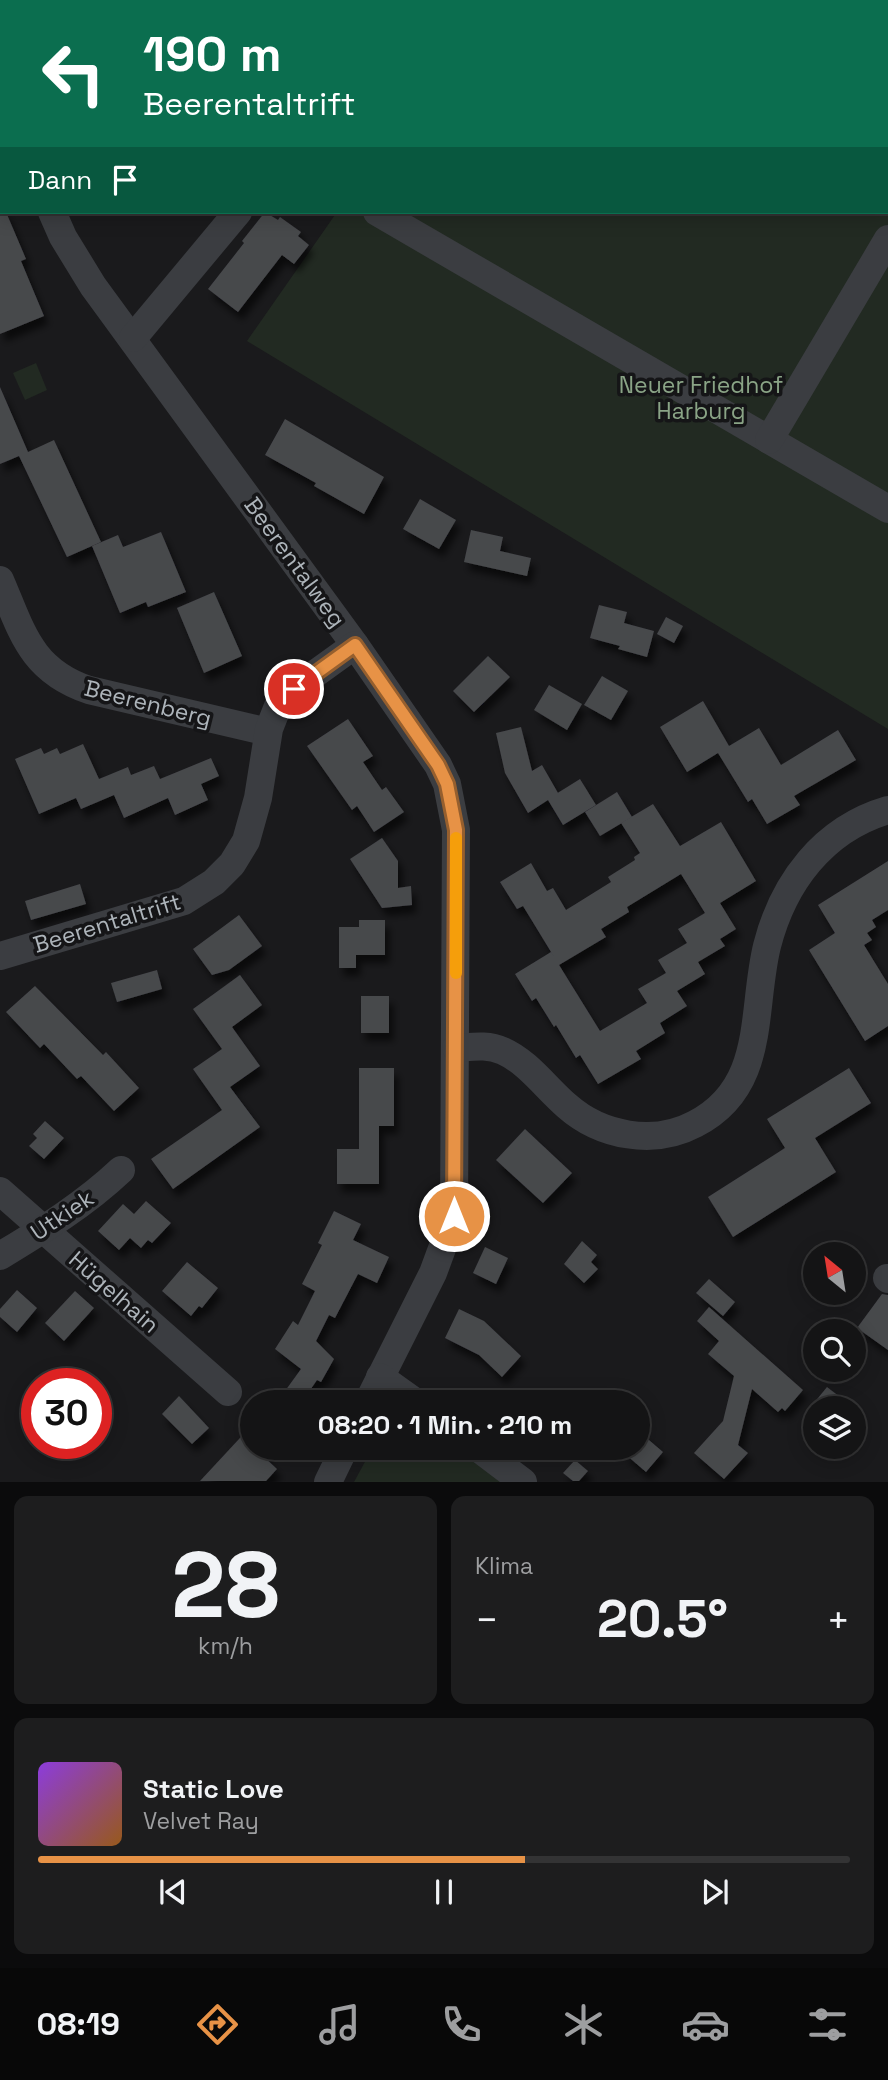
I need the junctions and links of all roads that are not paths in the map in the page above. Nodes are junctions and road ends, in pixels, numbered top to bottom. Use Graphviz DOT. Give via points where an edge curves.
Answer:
graph roads {
  1 [pos="53,214"];
  2 [pos="236,214"];
  3 [pos="380,214"];
  4 [pos="888,239"];
  5 [pos="132,338"];
  6 [pos="769,440"];
  7 [pos="888,509"];
  8 [pos="0,580"];
  9 [pos="355,645"];
  10 [pos="268,732"];
  11 [pos="888,810"];
  12 [pos="0,956"];
  13 [pos="456,1048"];
  14 [pos="121,1170"];
  15 [pos="0,1191"];
  16 [pos="44,1230"];
  17 [pos="0,1256"];
  18 [pos="380,1377"];
  19 [pos="374,1390"];
  20 [pos="398,1390"];
  21 [pos="228,1392"];
  22 [pos="339,1460"];
  23 [pos="494,1460"];
  24 [pos="328,1482"];
  25 [pos="523,1482"];
  1 -- 5 [label="street, Beerentalweg" via="93,286"];
  2 -- 5 [label="street"];
  3 -- 6 [label="street"];
  4 -- 6 [label="street"];
  5 -- 9 [label="street, Beerentalweg"];
  6 -- 7 [label="street"];
  8 -- 10 [label="street, Beerenberg" via="32,650 66,681"];
  9 -- 10 [label="street, Beerentaltrift" via="284,698"];
  9 -- 13 [label="street, Beerentalweg" via="447,784 456,830"];
  10 -- 12 [label="street, Beerentaltrift" via="246,841 214,882 177,903"];
  11 -- 13 [label="street" via="834,837 793,883 767,946 754,1046 731,1094 697,1123 654,1137 603,1128 568,1107 511,1055 491,1047"];
  13 -- 18 [label="street, Beerentalweg" via="454,1216 433,1273"];
  14 -- 16 [label="street, Utkiek"];
  15 -- 16 [label="street, Hügelhain"];
  16 -- 17 [label="street, Utkiek"];
  16 -- 21 [label="street, Hügelhain"];
  18 -- 19 [label="street, Beerentalweg"];
  18 -- 20 [label="street"];
  22 -- 24 [label="street"];
  23 -- 25 [label="street"];
}
